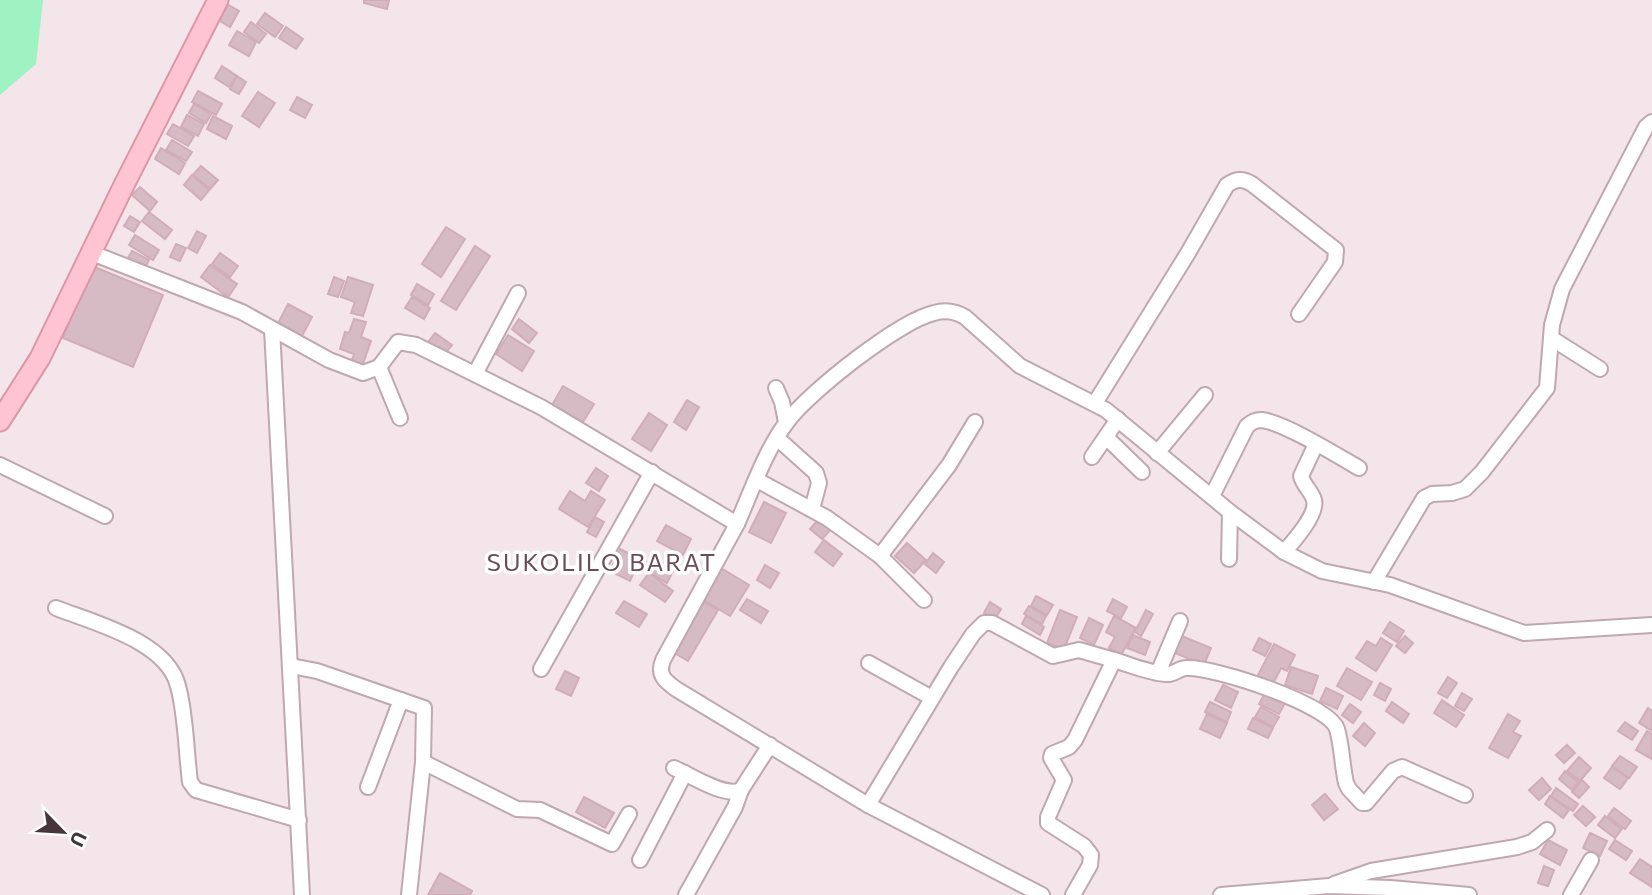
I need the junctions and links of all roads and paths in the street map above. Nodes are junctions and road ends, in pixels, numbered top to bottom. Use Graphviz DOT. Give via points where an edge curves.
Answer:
graph roads {
  1 [pos="218,0"];
  2 [pos="1652,122"];
  3 [pos="92,253"];
  4 [pos="518,293"];
  5 [pos="1299,314"];
  6 [pos="272,329"];
  7 [pos="1551,338"];
  8 [pos="379,367"];
  9 [pos="1601,369"];
  10 [pos="475,374"];
  11 [pos="776,388"];
  12 [pos="1206,395"];
  13 [pos="1095,403"];
  14 [pos="400,418"];
  15 [pos="1118,419"];
  16 [pos="0,421"];
  17 [pos="786,422"];
  18 [pos="975,422"];
  19 [pos="1106,437"];
  20 [pos="777,438"];
  21 [pos="1316,444"];
  22 [pos="1157,453"];
  23 [pos="1092,457"];
  24 [pos="0,465"];
  25 [pos="1359,468"];
  26 [pos="652,472"];
  27 [pos="1142,472"];
  28 [pos="757,480"];
  29 [pos="1212,496"];
  30 [pos="812,509"];
  31 [pos="1230,512"];
  32 [pos="105,516"];
  33 [pos="737,524"];
  34 [pos="1284,552"];
  35 [pos="880,556"];
  36 [pos="1229,559"];
  37 [pos="1374,582"];
  38 [pos="924,600"];
  39 [pos="56,608"];
  40 [pos="1180,621"];
  41 [pos="1652,625"];
  42 [pos="1114,660"];
  43 [pos="869,663"];
  44 [pos="291,666"];
  45 [pos="541,669"];
  46 [pos="1158,673"];
  47 [pos="932,698"];
  48 [pos="401,699"];
  49 [pos="770,745"];
  50 [pos="423,762"];
  51 [pos="368,787"];
  52 [pos="741,790"];
  53 [pos="1465,795"];
  54 [pos="868,805"];
  55 [pos="629,814"];
  56 [pos="299,820"];
  57 [pos="1547,830"];
  58 [pos="640,860"];
  59 [pos="1591,860"];
  60 [pos="1329,886"];
  61 [pos="1267,893"];
  62 [pos="302,895"];
  63 [pos="410,895"];
  64 [pos="686,895"];
  65 [pos="1042,895"];
  66 [pos="1073,895"];
  67 [pos="1221,895"];
  68 [pos="1469,895"];
  69 [pos="1571,895"];
  1 -- 3 [label="main road"];
  2 -- 7 [label="street" via="1566,280"];
  3 -- 6 [label="street" via="217,301"];
  3 -- 16 [label="main road" via="40,358"];
  4 -- 10 [label="street"];
  5 -- 13 [label="street" via="1335,262 1336,250 1252,184 1235,180 1227,186"];
  6 -- 8 [label="street" via="363,373"];
  6 -- 44 [label="street"];
  7 -- 9 [label="street"];
  7 -- 37 [label="street" via="1547,388 1465,489 1424,498"];
  8 -- 10 [label="street" via="402,342"];
  8 -- 14 [label="street"];
  10 -- 26 [label="street"];
  11 -- 17 [label="street"];
  12 -- 22 [label="street"];
  13 -- 15 [label="street"];
  13 -- 17 [label="street" via="1028,371 965,317 946,311 908,324 875,345"];
  15 -- 19 [label="street"];
  15 -- 22 [label="street"];
  17 -- 20 [label="street"];
  18 -- 35 [label="street" via="949,465"];
  19 -- 23 [label="street"];
  19 -- 27 [label="street"];
  20 -- 28 [label="street"];
  20 -- 30 [label="street" via="818,476"];
  21 -- 25 [label="street"];
  21 -- 29 [label="street" via="1265,420 1252,422"];
  21 -- 34 [label="street" via="1301,476 1314,499 1313,508"];
  22 -- 29 [label="street"];
  24 -- 32 [label="street"];
  26 -- 33 [label="street"];
  26 -- 45 [label="street"];
  28 -- 30 [label="street"];
  28 -- 33 [label="street"];
  29 -- 31 [label="street"];
  30 -- 35 [label="street"];
  31 -- 34 [label="street"];
  31 -- 36 [label="street"];
  33 -- 49 [label="street" via="660,671 676,689"];
  34 -- 37 [label="street" via="1322,571"];
  35 -- 38 [label="street"];
  37 -- 41 [label="street" via="1524,633"];
  39 -- 56 [label="street" via="144,644 164,659 178,685 190,782 196,790"];
  40 -- 46 [label="street"];
  42 -- 46 [label="street"];
  42 -- 47 [label="street" via="1079,650 1053,656 986,623 972,634"];
  42 -- 66 [label="street" via="1075,740 1051,758 1064,780 1048,823 1091,855"];
  43 -- 47 [label="street"];
  44 -- 48 [label="street"];
  44 -- 56 [label="street"];
  46 -- 53 [label="street" via="1186,668 1227,676 1276,691 1327,716 1337,729 1346,783 1361,802 1366,803 1393,771 1402,767"];
  47 -- 54 [label="street"];
  48 -- 50 [label="street" via="425,710"];
  48 -- 51 [label="street"];
  49 -- 52 [label="street"];
  49 -- 54 [label="street"];
  50 -- 55 [label="street" via="517,809 540,810 612,844"];
  50 -- 63 [label="street"];
  52 -- 58 [label="street" via="719,789 680,771"];
  52 -- 64 [label="street"];
  54 -- 65 [label="street"];
  56 -- 62 [label="street"];
  57 -- 60 [label="street" via="1517,847 1371,871"];
  59 -- 69 [label="street"];
  60 -- 61 [label="street"];
  60 -- 68 [label="street"];
  61 -- 67 [label="street"];
}
